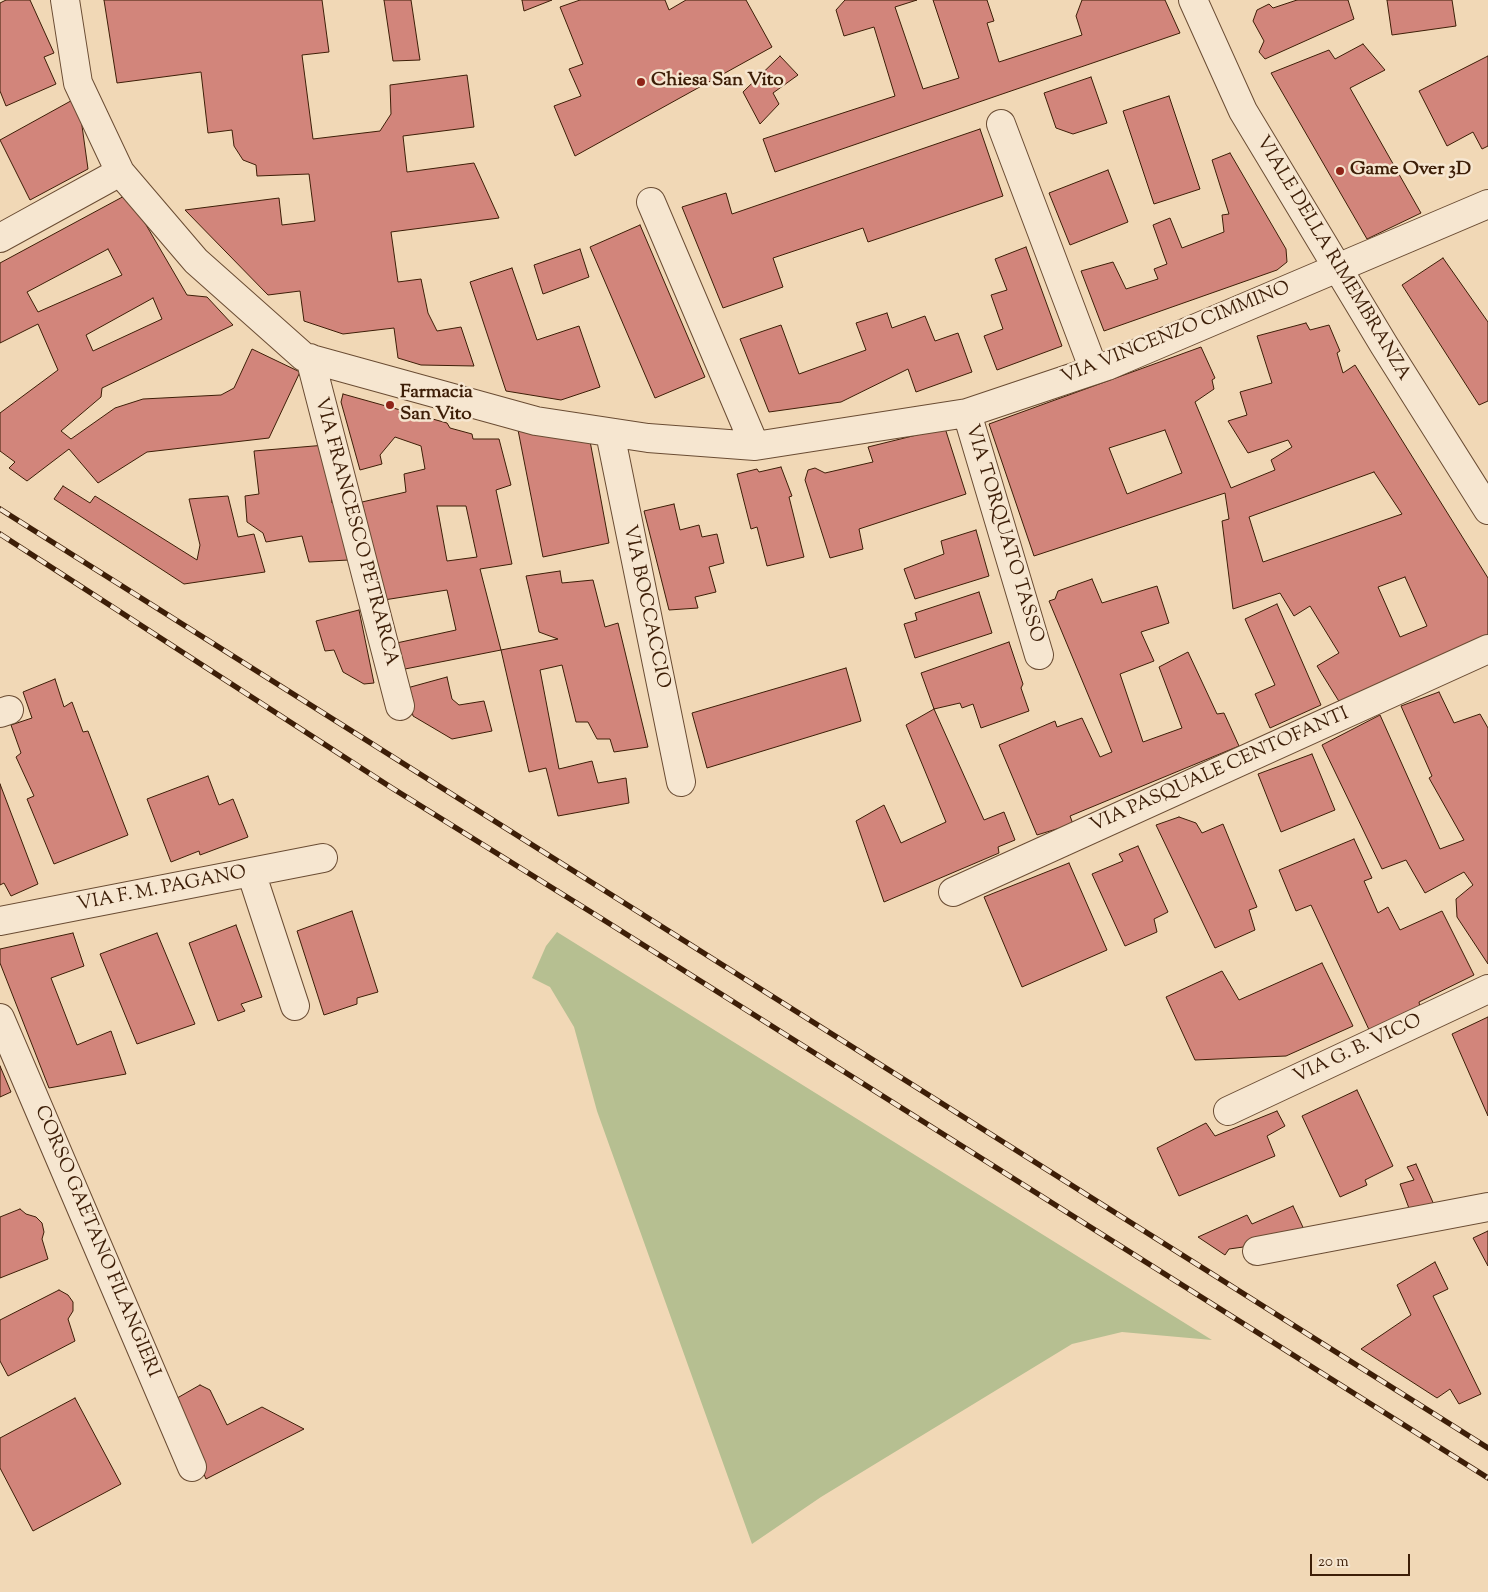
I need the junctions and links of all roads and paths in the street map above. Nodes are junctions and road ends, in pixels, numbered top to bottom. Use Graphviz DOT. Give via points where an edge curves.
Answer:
graph roads {
  1 [pos="65,0"];
  2 [pos="1193,0"];
  3 [pos="1000,124"];
  4 [pos="120,172"];
  5 [pos="651,202"];
  6 [pos="1488,204"];
  7 [pos="0,238"];
  8 [pos="1337,268"];
  9 [pos="310,358"];
  10 [pos="1094,370"];
  11 [pos="967,413"];
  12 [pos="610,433"];
  13 [pos="755,446"];
  14 [pos="1488,510"];
  15 [pos="1488,649"];
  16 [pos="1039,655"];
  17 [pos="400,706"];
  18 [pos="681,782"];
  19 [pos="323,858"];
  20 [pos="251,872"];
  21 [pos="953,892"];
  22 [pos="0,921"];
  23 [pos="1488,989"];
  24 [pos="295,1006"];
  25 [pos="0,1018"];
  26 [pos="1228,1111"];
  27 [pos="1488,1207"];
  28 [pos="1257,1251"];
  29 [pos="192,1467"];
  1 -- 4 [label="street, VIA VINCENZO CIMMINO" via="78,83"];
  2 -- 8 [label="street, VIALE DELLA RIMEMBRANZA" via="1243,111"];
  3 -- 10 [label="street"];
  4 -- 7 [label="street"];
  4 -- 9 [label="street, VIA VINCENZO CIMMINO" via="196,261 304,357"];
  5 -- 13 [label="street"];
  6 -- 8 [label="street, VIA VINCENZO CIMMINO"];
  8 -- 10 [label="street, VIA VINCENZO CIMMINO"];
  8 -- 14 [label="street, VIALE DELLA RIMEMBRANZA"];
  9 -- 12 [label="street, VIA VINCENZO CIMMINO" via="536,421"];
  9 -- 17 [label="street, VIA FRANCESCO PETRARCA"];
  10 -- 11 [label="street, VIA VINCENZO CIMMINO"];
  11 -- 13 [label="street, VIA VINCENZO CIMMINO"];
  11 -- 16 [label="street, VIA TORQUATO TASSO"];
  12 -- 13 [label="street, VIA VINCENZO CIMMINO"];
  12 -- 18 [label="street, VIA BOCCACCIO"];
  15 -- 21 [label="street, VIA PASQUALE CENTOFANTI"];
  19 -- 20 [label="street, VIA F. M. PAGANO"];
  20 -- 22 [label="street, VIA F. M. PAGANO"];
  20 -- 24 [label="street"];
  23 -- 26 [label="street, VIA G. B. VICO"];
  25 -- 29 [label="street, CORSO GAETANO FILANGIERI"];
  27 -- 28 [label="street"];
}
